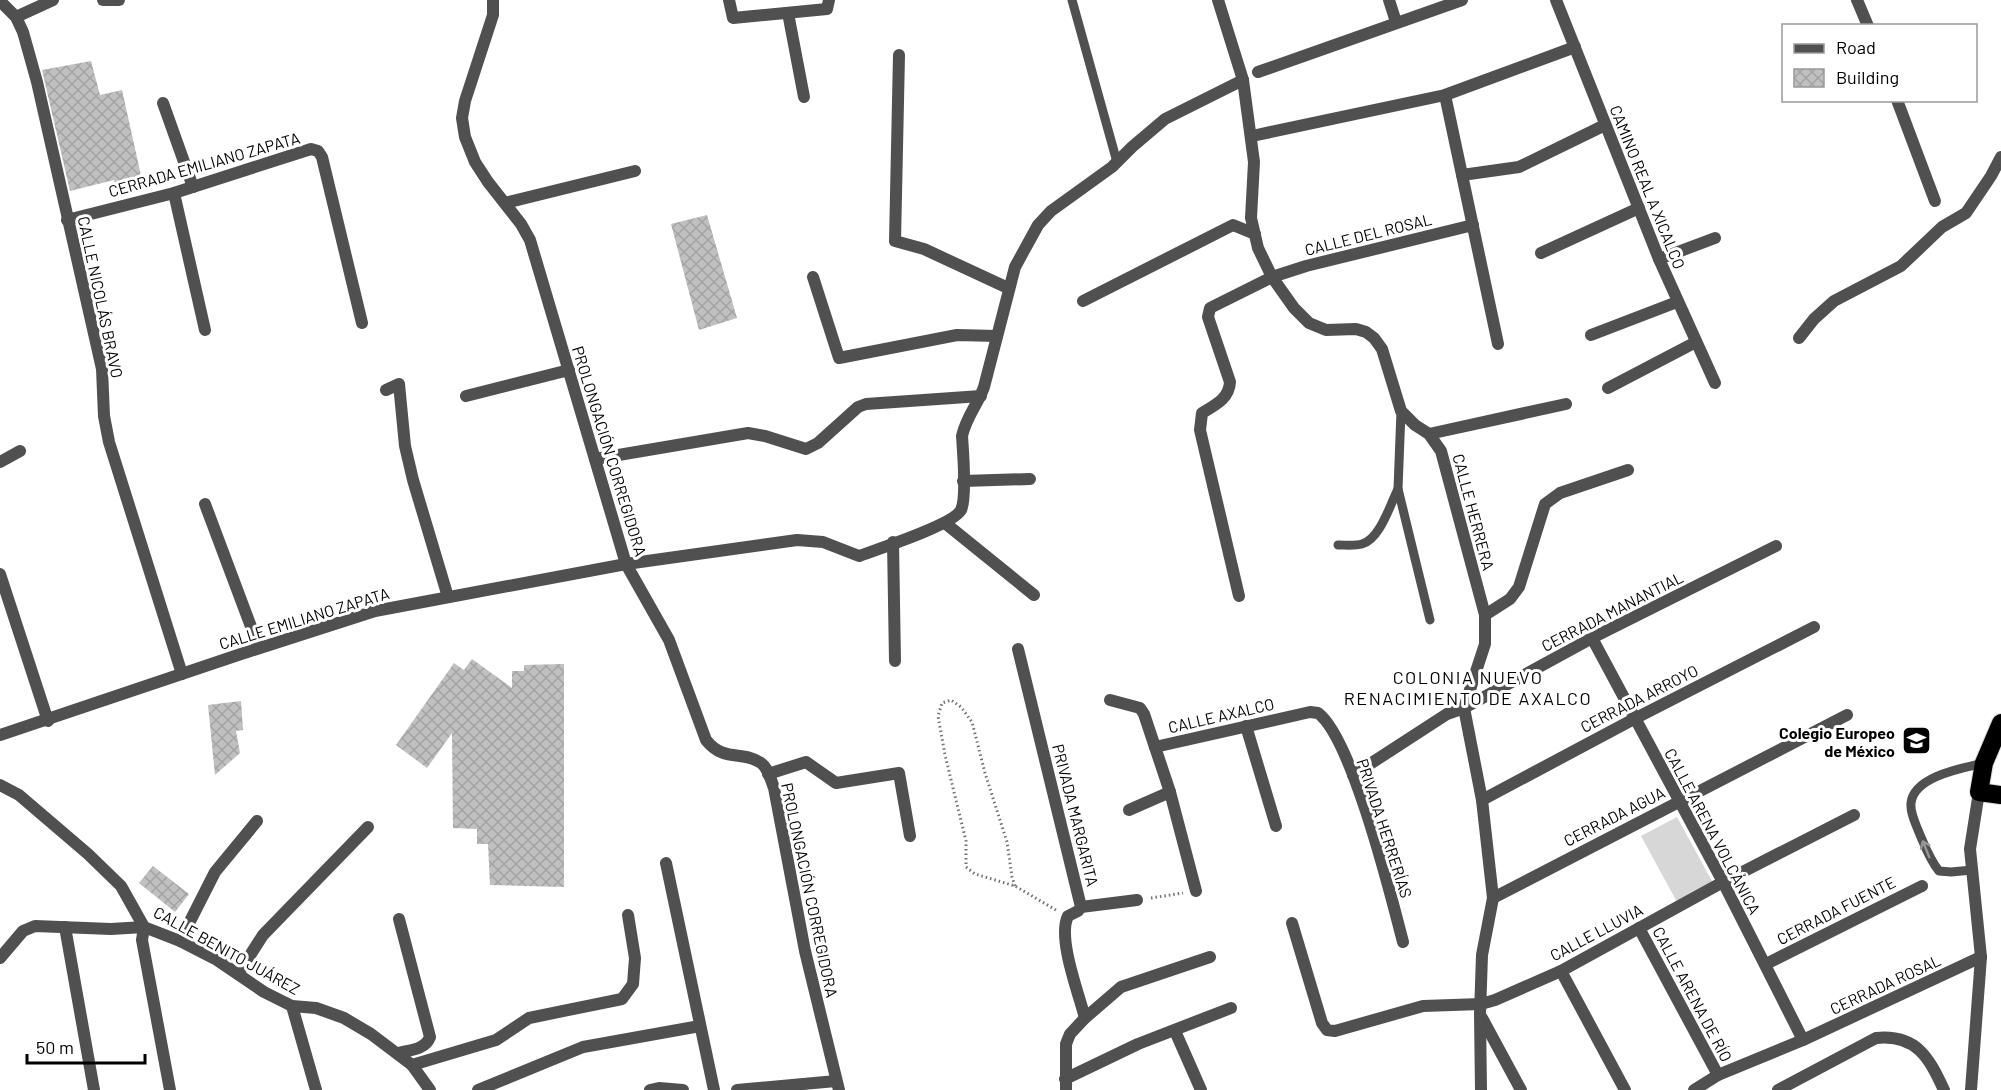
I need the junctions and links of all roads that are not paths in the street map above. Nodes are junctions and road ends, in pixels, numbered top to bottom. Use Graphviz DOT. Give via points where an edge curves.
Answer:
graph roads {
  1 [pos="53,0"];
  2 [pos="103,0"];
  3 [pos="119,0"];
  4 [pos="493,0"];
  5 [pos="729,0"];
  6 [pos="829,0"];
  7 [pos="1072,0"];
  8 [pos="1218,0"];
  9 [pos="1389,0"];
  10 [pos="1462,0"];
  11 [pos="1556,0"];
  12 [pos="1857,0"];
  13 [pos="0,1"];
  14 [pos="788,13"];
  15 [pos="16,17"];
  16 [pos="1396,22"];
  17 [pos="1867,24"];
  18 [pos="1575,47"];
  19 [pos="898,55"];
  20 [pos="1258,72"];
  21 [pos="1243,80"];
  22 [pos="1445,94"];
  23 [pos="804,97"];
  24 [pos="1898,102"];
  25 [pos="163,103"];
  26 [pos="1605,125"];
  27 [pos="1252,136"];
  28 [pos="2001,157"];
  29 [pos="1117,162"];
  30 [pos="635,171"];
  31 [pos="1462,175"];
  32 [pos="193,187"];
  33 [pos="174,193"];
  34 [pos="1935,201"];
  35 [pos="505,203"];
  36 [pos="1639,208"];
  37 [pos="67,220"];
  38 [pos="1473,225"];
  39 [pos="1255,234"];
  40 [pos="1715,238"];
  41 [pos="1542,253"];
  42 [pos="1659,259"];
  43 [pos="813,277"];
  44 [pos="1272,277"];
  45 [pos="1008,288"];
  46 [pos="1083,301"];
  47 [pos="1677,302"];
  48 [pos="362,323"];
  49 [pos="205,330"];
  50 [pos="1591,335"];
  51 [pos="997,336"];
  52 [pos="1799,338"];
  53 [pos="1696,342"];
  54 [pos="1498,344"];
  55 [pos="569,370"];
  56 [pos="1715,383"];
  57 [pos="1608,388"];
  58 [pos="386,390"];
  59 [pos="466,396"];
  60 [pos="981,396"];
  61 [pos="1566,404"];
  62 [pos="1401,411"];
  63 [pos="1429,434"];
  64 [pos="20,451"];
  65 [pos="595,459"];
  66 [pos="0,462"];
  67 [pos="1628,470"];
  68 [pos="1030,479"];
  69 [pos="963,480"];
  70 [pos="1398,489"];
  71 [pos="206,504"];
  72 [pos="945,523"];
  73 [pos="893,543"];
  74 [pos="1338,545"];
  75 [pos="1776,546"];
  76 [pos="626,564"];
  77 [pos="0,574"];
  78 [pos="1034,595"];
  79 [pos="1239,596"];
  80 [pos="448,597"];
  81 [pos="1485,615"];
  82 [pos="1430,620"];
  83 [pos="1814,627"];
  84 [pos="1592,638"];
  85 [pos="259,648"];
  86 [pos="1018,649"];
  87 [pos="895,661"];
  88 [pos="182,674"];
  89 [pos="1110,700"];
  90 [pos="1464,708"];
  91 [pos="1847,715"];
  92 [pos="1634,718"];
  93 [pos="48,721"];
  94 [pos="2001,723"];
  95 [pos="1246,726"];
  96 [pos="1331,726"];
  97 [pos="0,735"];
  98 [pos="1155,747"];
  99 [pos="1984,763"];
  100 [pos="768,774"];
  101 [pos="1353,775"];
  102 [pos="0,785"];
  103 [pos="1170,792"];
  104 [pos="1978,792"];
  105 [pos="2001,795"];
  106 [pos="1482,800"];
  107 [pos="1679,801"];
  108 [pos="1129,810"];
  109 [pos="1854,815"];
  110 [pos="257,821"];
  111 [pos="1276,826"];
  112 [pos="368,827"];
  113 [pos="910,836"];
  114 [pos="666,863"];
  115 [pos="1972,870"];
  116 [pos="1723,882"];
  117 [pos="1922,886"];
  118 [pos="1196,891"];
  119 [pos="1493,898"];
  120 [pos="1137,900"];
  121 [pos="1081,907"];
  122 [pos="628,915"];
  123 [pos="399,919"];
  124 [pos="1292,923"];
  125 [pos="64,927"];
  126 [pos="144,927"];
  127 [pos="1639,928"];
  128 [pos="180,941"];
  129 [pos="1403,942"];
  130 [pos="1210,957"];
  131 [pos="1982,957"];
  132 [pos="0,958"];
  133 [pos="1766,964"];
  134 [pos="1561,971"];
  135 [pos="238,974"];
  136 [pos="292,1006"];
  137 [pos="1231,1008"];
  138 [pos="1480,1009"];
  139 [pos="1085,1018"];
  140 [pos="699,1026"];
  141 [pos="1175,1031"];
  142 [pos="1803,1040"];
  143 [pos="398,1053"];
  144 [pos="412,1065"];
  145 [pos="1718,1075"];
  146 [pos="1065,1085"];
  147 [pos="838,1086"];
  148 [pos="94,1090"];
  149 [pos="170,1090"];
  150 [pos="316,1090"];
  151 [pos="430,1090"];
  152 [pos="478,1090"];
  153 [pos="650,1090"];
  154 [pos="683,1090"];
  155 [pos="714,1090"];
  156 [pos="738,1090"];
  157 [pos="1201,1090"];
  158 [pos="1481,1090"];
  159 [pos="1521,1090"];
  160 [pos="1625,1090"];
  161 [pos="1694,1090"];
  162 [pos="1778,1090"];
  163 [pos="1944,1090"];
  164 [pos="1971,1090"];
  1 -- 15 [label="street"];
  2 -- 3 [label="street"];
  4 -- 35 [label="street, PROLONGACIÓN CORREGIDORA" via="493,15 462,118 475,162"];
  5 -- 14 [label="street" via="733,18"];
  6 -- 14 [label="street" via="827,9"];
  7 -- 29 [label="lane"];
  8 -- 21 [label="street"];
  9 -- 16 [label="street"];
  10 -- 16 [label="street"];
  11 -- 18 [label="street, CAMINO REAL A XICALCO"];
  12 -- 17 [label="street"];
  13 -- 15 [label="street, CALLE NICOLÁS BRAVO"];
  14 -- 23 [label="street"];
  15 -- 37 [label="street, CALLE NICOLÁS BRAVO" via="38,82"];
  16 -- 20 [label="street"];
  18 -- 22 [label="street"];
  18 -- 26 [label="street, CAMINO REAL A XICALCO"];
  19 -- 45 [label="street" via="895,241 924,249"];
  21 -- 27 [label="street"];
  21 -- 29 [label="street" via="1165,119"];
  22 -- 27 [label="street"];
  22 -- 31 [label="street"];
  24 -- 34 [label="street"];
  25 -- 32 [label="street"];
  26 -- 31 [label="street" via="1519,167"];
  26 -- 36 [label="street, CAMINO REAL A XICALCO"];
  27 -- 39 [label="street" via="1251,218"];
  28 -- 52 [label="street" via="1966,213 1942,227 1900,266 1834,301"];
  29 -- 45 [label="street" via="1038,225"];
  30 -- 35 [label="street"];
  31 -- 38 [label="street"];
  32 -- 33 [label="street, CERRADA EMILIANO ZAPATA"];
  32 -- 48 [label="street, CERRADA EMILIANO ZAPATA" via="311,149 318,151"];
  33 -- 37 [label="street, CERRADA EMILIANO ZAPATA"];
  33 -- 49 [label="street"];
  35 -- 55 [label="street, PROLONGACIÓN CORREGIDORA" via="530,240"];
  36 -- 41 [label="street"];
  36 -- 42 [label="street, CAMINO REAL A XICALCO"];
  37 -- 88 [label="street, CALLE NICOLÁS BRAVO" via="102,369 109,442"];
  38 -- 44 [label="street, CALLE DEL ROSAL"];
  38 -- 54 [label="street"];
  39 -- 44 [label="street"];
  39 -- 46 [label="street" via="1233,225"];
  40 -- 42 [label="street"];
  42 -- 47 [label="street, CAMINO REAL A XICALCO"];
  43 -- 51 [label="street" via="839,358 957,335"];
  44 -- 62 [label="street" via="1309,323 1326,330 1356,329 1374,338 1382,349"];
  44 -- 79 [label="street, CALLE DEL ROSAL" via="1215,304 1208,317 1230,389 1226,397 1202,413 1200,430"];
  45 -- 51 [label="street"];
  47 -- 50 [label="street"];
  47 -- 53 [label="street, CAMINO REAL A XICALCO"];
  51 -- 60 [label="street"];
  53 -- 56 [label="street, CAMINO REAL A XICALCO"];
  53 -- 57 [label="street"];
  55 -- 59 [label="street"];
  55 -- 65 [label="street, PROLONGACIÓN CORREGIDORA"];
  58 -- 80 [label="street" via="399,384 412,480"];
  60 -- 65 [label="street" via="866,404 806,449 748,433"];
  60 -- 69 [label="street" via="964,425"];
  61 -- 63 [label="street"];
  62 -- 63 [label="street, CALLE HERRERA"];
  62 -- 70 [label="lane"];
  63 -- 81 [label="street, CALLE HERRERA" via="1441,451"];
  64 -- 66 [label="street"];
  65 -- 76 [label="street, PROLONGACIÓN CORREGIDORA"];
  67 -- 81 [label="street" via="1560,493 1545,504 1520,587"];
  68 -- 69 [label="street"];
  69 -- 72 [label="street" via="961,511"];
  70 -- 74 [label="lane" via="1371,540"];
  70 -- 82 [label="lane"];
  71 -- 85 [label="street"];
  72 -- 73 [label="street"];
  72 -- 78 [label="street"];
  73 -- 76 [label="street, CALLE EMILIANO ZAPATA" via="859,556 823,542 797,540"];
  73 -- 87 [label="street"];
  75 -- 84 [label="street, CERRADA MANANTIAL"];
  76 -- 80 [label="street, CALLE EMILIANO ZAPATA"];
  76 -- 100 [label="street, PROLONGACIÓN CORREGIDORA" via="669,640 706,740 723,754 762,764"];
  77 -- 93 [label="street"];
  80 -- 85 [label="street, CALLE EMILIANO ZAPATA" via="375,611"];
  81 -- 90 [label="street, CALLE HERRERA" via="1485,644"];
  83 -- 92 [label="street, CERRADA ARROYO"];
  84 -- 90 [label="street, CERRADA MANANTIAL"];
  84 -- 92 [label="street, CALLE ARENA VOLCÁNICA"];
  85 -- 88 [label="street, CALLE EMILIANO ZAPATA"];
  86 -- 121 [label="street, PRIVADA MARGARITA"];
  88 -- 93 [label="street, CALLE EMILIANO ZAPATA"];
  89 -- 98 [label="street" via="1140,708"];
  90 -- 101 [label="street, CERRADA MANANTIAL" via="1447,714"];
  90 -- 106 [label="street, CALLE HERRERA"];
  91 -- 107 [label="street, CERRADA AGUA"];
  92 -- 106 [label="street, CERRADA ARROYO"];
  92 -- 107 [label="street, CALLE ARENA VOLCÁNICA"];
  93 -- 97 [label="street, CALLE EMILIANO ZAPATA"];
  94 -- 99 [label="highway"];
  95 -- 96 [label="street, CALLE AXALCO" via="1310,712 1318,713"];
  95 -- 98 [label="street, CALLE AXALCO"];
  95 -- 111 [label="street"];
  96 -- 101 [label="street, PRIVADA HERRERÍAS"];
  98 -- 103 [label="street, CALLE AXALCO"];
  99 -- 104 [label="highway"];
  115 -- 99 [label="lane, one-way" via="1939,871 1912,815 1911,803 1915,792 1944,773"];
  100 -- 113 [label="street" via="806,762 836,783 899,773"];
  100 -- 147 [label="street, PROLONGACIÓN CORREGIDORA"];
  101 -- 129 [label="street, PRIVADA HERRERÍAS"];
  102 -- 126 [label="street, CALLE BENITO JUÁREZ" via="52,821 121,886"];
  103 -- 108 [label="street"];
  103 -- 118 [label="street, CALLE AXALCO"];
  104 -- 105 [label="highway"];
  104 -- 115 [label="street" via="1970,849"];
  106 -- 119 [label="street, CALLE HERRERA"];
  107 -- 116 [label="street, CALLE ARENA VOLCÁNICA"];
  107 -- 119 [label="street, CERRADA AGUA"];
  109 -- 116 [label="street, CALLE LLUVIA"];
  110 -- 128 [label="street" via="216,872"];
  112 -- 135 [label="street" via="263,935"];
  114 -- 140 [label="street"];
  115 -- 131 [label="street"];
  116 -- 127 [label="street, CALLE LLUVIA"];
  116 -- 133 [label="street, CALLE ARENA VOLCÁNICA"];
  117 -- 133 [label="street, CERRADA FUENTE"];
  119 -- 138 [label="street, CALLE HERRERA" via="1482,955"];
  120 -- 121 [label="street"];
  121 -- 139 [label="street, PRIVADA MARGARITA" via="1068,916 1065,927 1066,947"];
  122 -- 144 [label="street" via="635,958 633,984 622,999 529,1018 496,1040"];
  123 -- 143 [label="street" via="430,1037 422,1047"];
  124 -- 138 [label="street, CALLE LLUVIA" via="1327,1030 1423,1006"];
  125 -- 126 [label="street"];
  125 -- 132 [label="street" via="35,926 23,931"];
  125 -- 148 [label="street"];
  126 -- 128 [label="street, CALLE BENITO JUÁREZ"];
  126 -- 149 [label="street" via="142,940"];
  127 -- 134 [label="street, CALLE LLUVIA"];
  127 -- 145 [label="street, CALLE ARENA DE RÍO"];
  128 -- 135 [label="street, CALLE BENITO JUÁREZ"];
  130 -- 139 [label="street" via="1121,987"];
  131 -- 142 [label="street, CERRADA ROSAL"];
  131 -- 164 [label="street"];
  133 -- 142 [label="street, CALLE ARENA VOLCÁNICA"];
  134 -- 138 [label="street, CALLE LLUVIA"];
  134 -- 160 [label="street"];
  135 -- 136 [label="street, CALLE BENITO JUÁREZ"];
  136 -- 143 [label="street, CALLE BENITO JUÁREZ" via="316,1008 344,1018"];
  136 -- 150 [label="street"];
  137 -- 141 [label="street"];
  138 -- 158 [label="street, CALLE HERRERA"];
  138 -- 159 [label="street, CALLE HERRERA"];
  139 -- 146 [label="street" via="1066,1044"];
  140 -- 152 [label="street" via="583,1047"];
  140 -- 155 [label="street"];
  141 -- 146 [label="street" via="1138,1044"];
  141 -- 157 [label="street"];
  142 -- 145 [label="street, CERRADA ROSAL"];
  143 -- 144 [label="street, CALLE BENITO JUÁREZ"];
  144 -- 151 [label="street, CALLE BENITO JUÁREZ"];
  145 -- 161 [label="street, CERRADA ROSAL"];
  147 -- 156 [label="street"];
  153 -- 154 [label="street"];
  162 -- 163 [label="street" via="1876,1038 1893,1036 1918,1048 1931,1061"];
}
